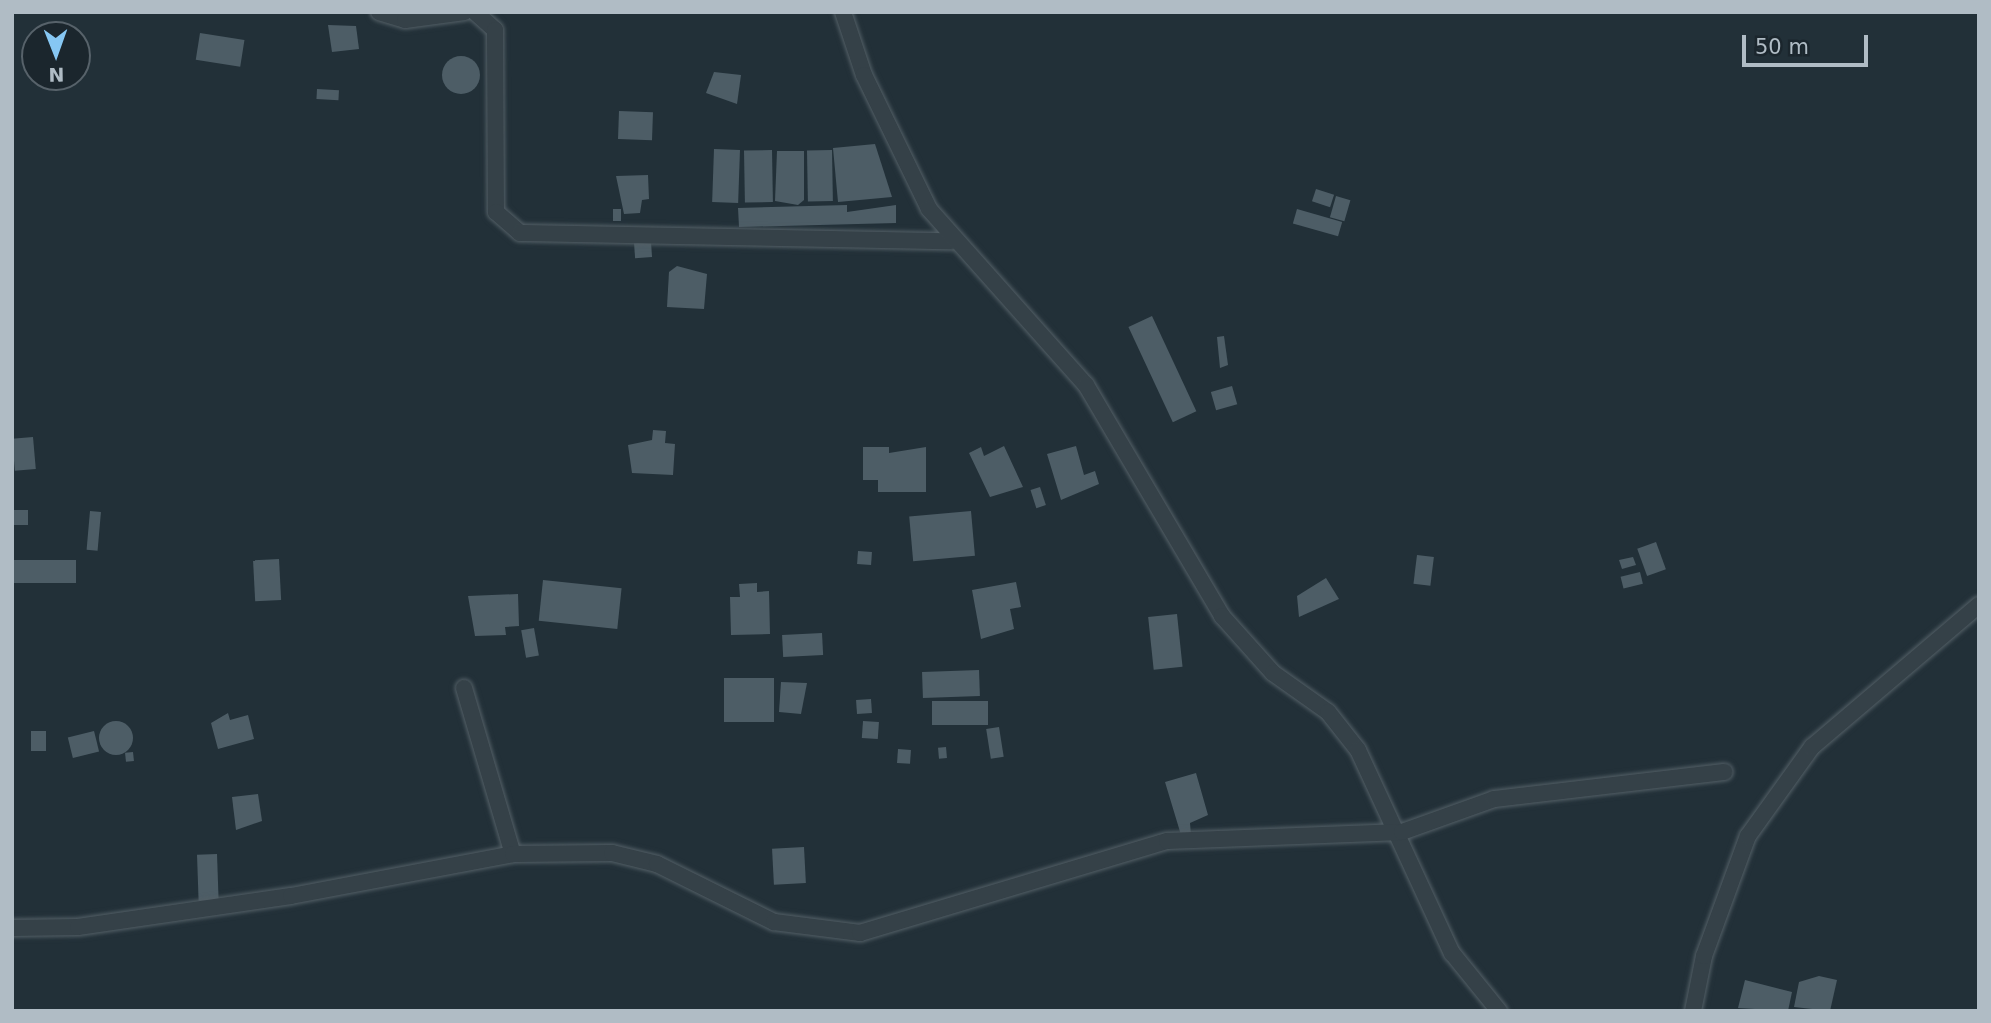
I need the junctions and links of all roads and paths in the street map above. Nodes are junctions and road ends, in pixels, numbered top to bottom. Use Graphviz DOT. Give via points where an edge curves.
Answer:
graph roads {
  1 [pos="379,12"];
  2 [pos="464,12"];
  3 [pos="474,12"];
  4 [pos="843,12"];
  5 [pos="951,241"];
  6 [pos="1979,606"];
  7 [pos="464,688"];
  8 [pos="1724,772"];
  9 [pos="1394,832"];
  10 [pos="513,854"];
  11 [pos="12,928"];
  12 [pos="1499,1011"];
  13 [pos="1693,1011"];
  1 -- 2 [label="street" via="405,20"];
  3 -- 5 [label="street" via="495,30 495,212 520,233"];
  4 -- 5 [label="street" via="864,75 929,209"];
  5 -- 9 [label="street" via="1086,385 1222,616 1273,673 1328,712 1357,750"];
  6 -- 13 [label="street" via="1812,747 1748,836 1704,956"];
  7 -- 10 [label="street"];
  8 -- 9 [label="street" via="1494,799 1424,828"];
  9 -- 10 [label="street" via="1167,841 860,933 774,922 657,864 612,853"];
  9 -- 12 [label="street" via="1452,953"];
  10 -- 11 [label="street" via="291,897 78,927"];
}
